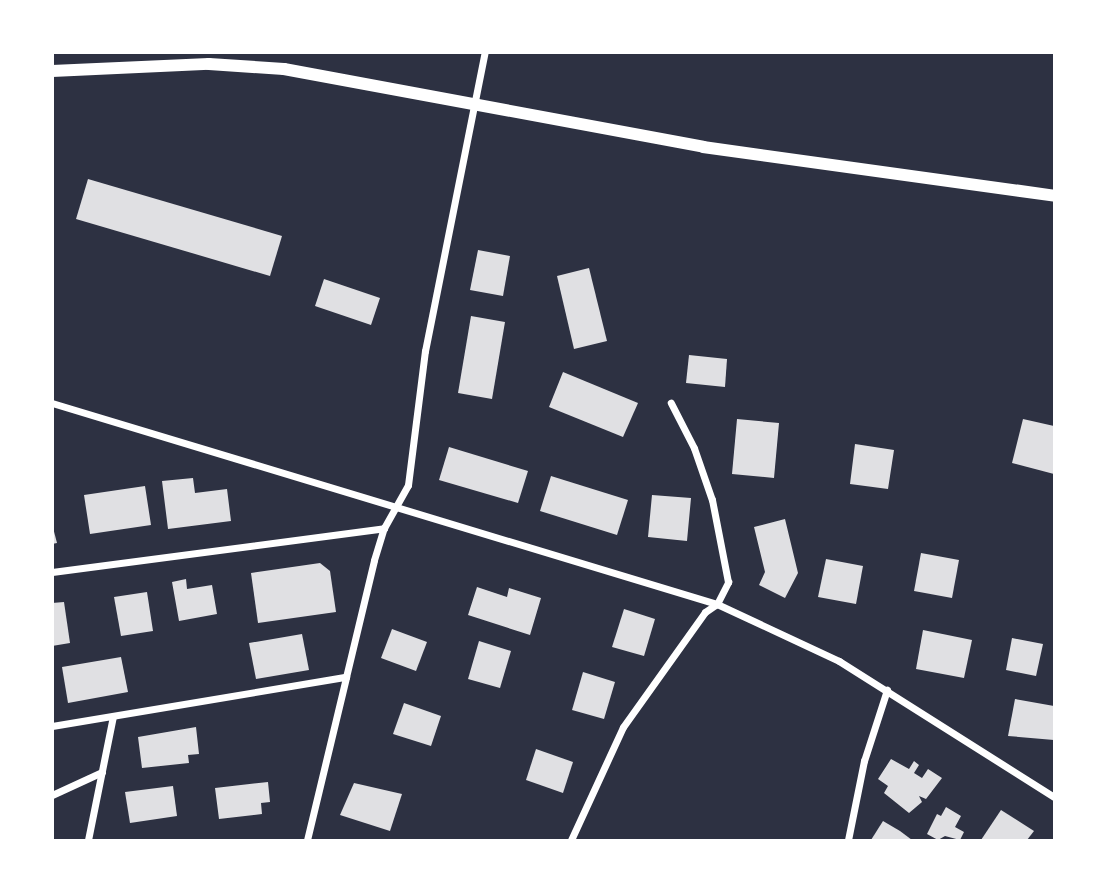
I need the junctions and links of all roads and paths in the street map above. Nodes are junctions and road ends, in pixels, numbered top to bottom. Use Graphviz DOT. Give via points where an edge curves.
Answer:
graph roads {
  1 [pos="485,52"];
  2 [pos="52,71"];
  3 [pos="476,104"];
  4 [pos="1055,196"];
  5 [pos="52,403"];
  6 [pos="671,403"];
  7 [pos="397,507"];
  8 [pos="384,528"];
  9 [pos="52,572"];
  10 [pos="717,604"];
  11 [pos="346,677"];
  12 [pos="887,690"];
  13 [pos="113,716"];
  14 [pos="52,726"];
  15 [pos="102,772"];
  16 [pos="52,795"];
  17 [pos="1055,797"];
  18 [pos="88,841"];
  19 [pos="307,841"];
  20 [pos="571,841"];
  21 [pos="848,841"];
  1 -- 3 [label="street"];
  2 -- 3 [label="street" via="247,65 342,77"];
  3 -- 4 [label="street" via="779,160"];
  3 -- 7 [label="street" via="425,351 408,485"];
  5 -- 7 [label="street"];
  6 -- 10 [label="street" via="694,448 712,500 728,582"];
  7 -- 8 [label="street"];
  7 -- 10 [label="street"];
  8 -- 9 [label="street"];
  8 -- 11 [label="street"];
  10 -- 12 [label="street" via="780,630"];
  10 -- 20 [label="street" via="705,612 624,727"];
  11 -- 13 [label="street"];
  11 -- 19 [label="street"];
  12 -- 17 [label="street"];
  12 -- 21 [label="street" via="864,761"];
  13 -- 14 [label="street"];
  13 -- 15 [label="street"];
  15 -- 16 [label="street"];
  15 -- 18 [label="street"];
}
